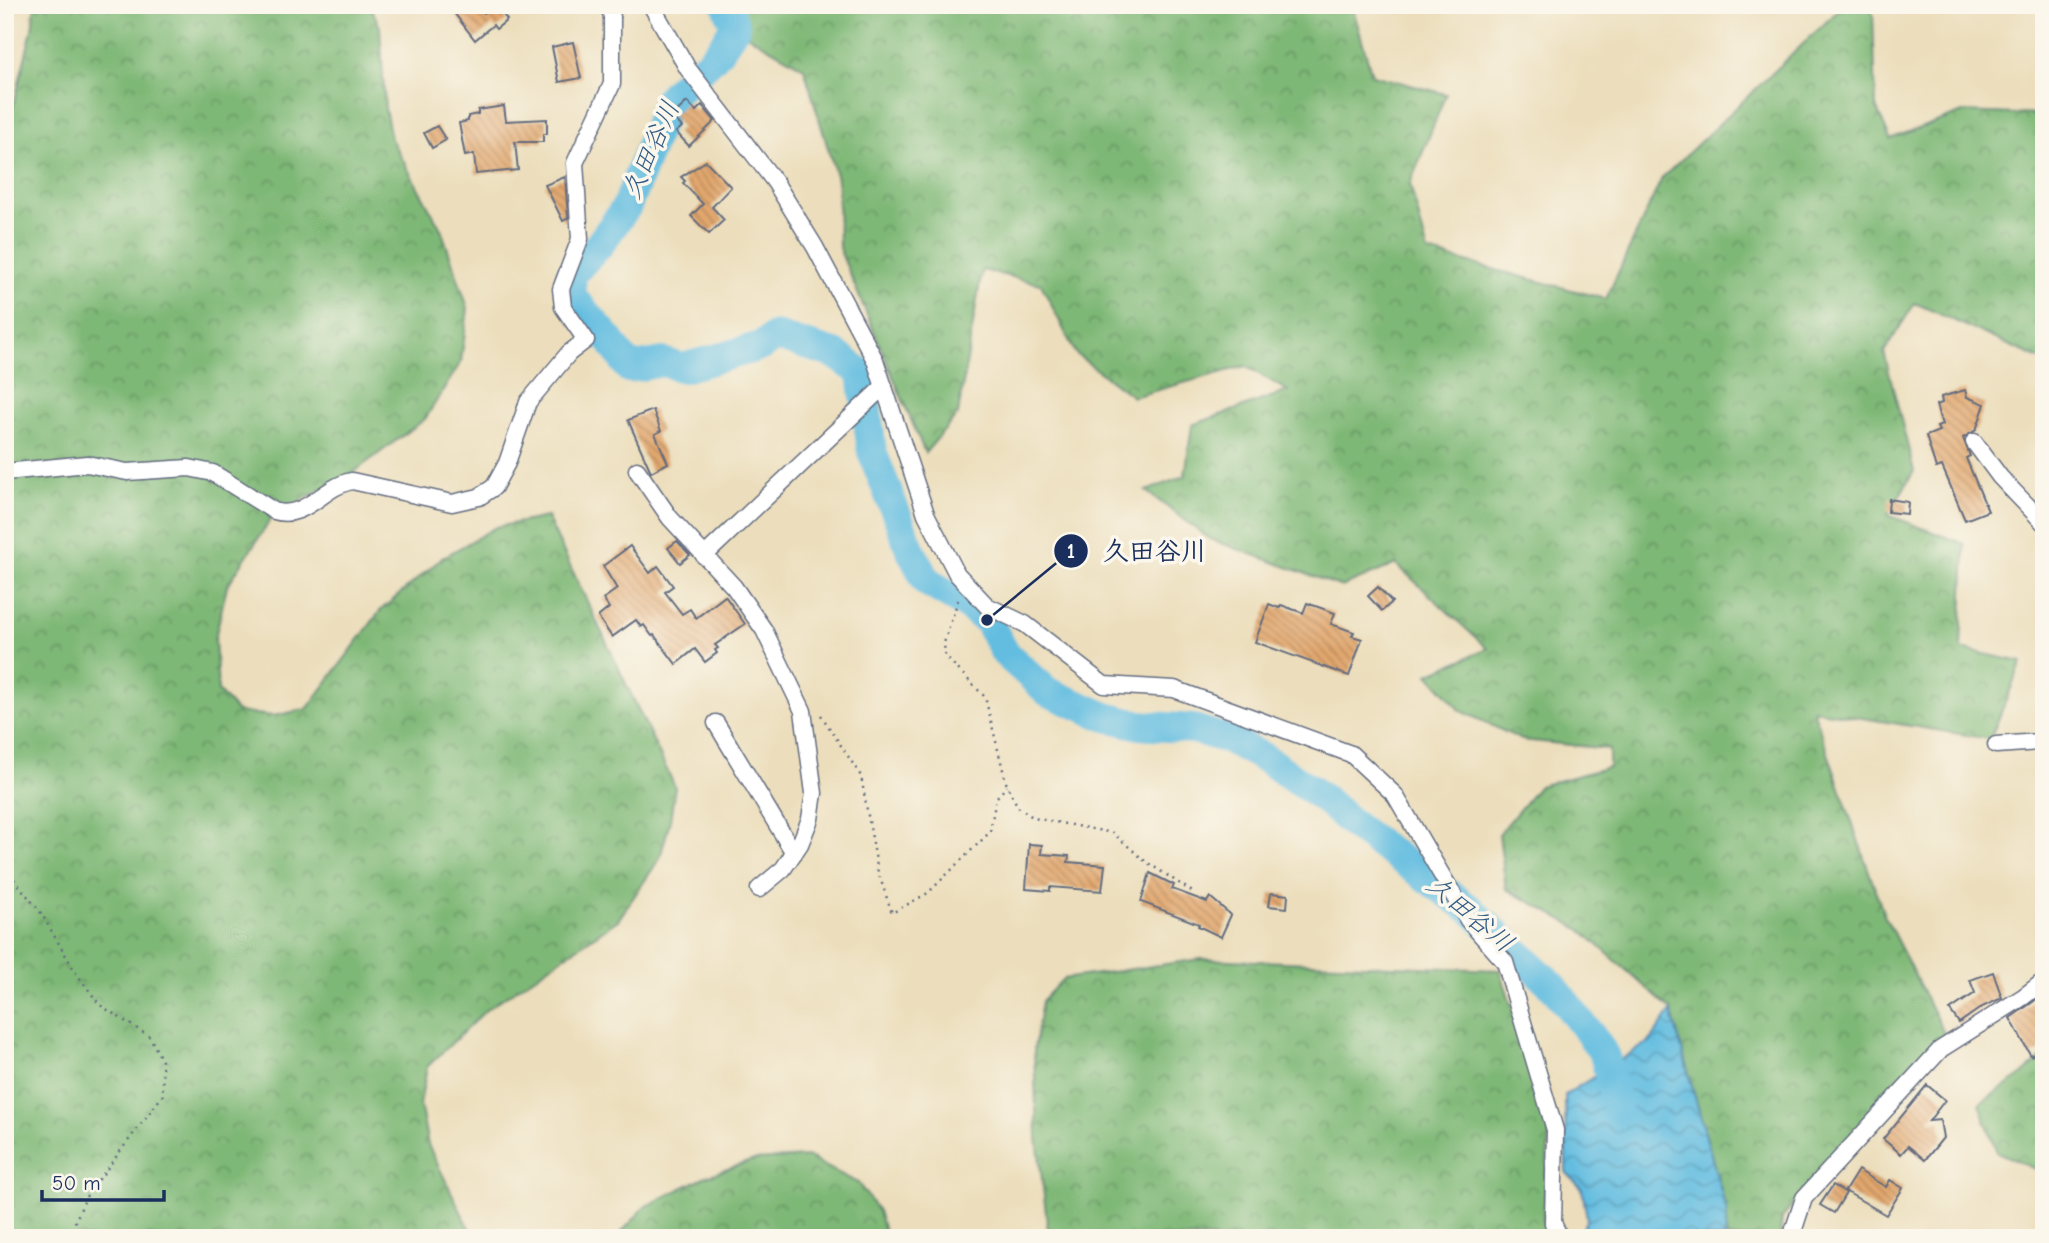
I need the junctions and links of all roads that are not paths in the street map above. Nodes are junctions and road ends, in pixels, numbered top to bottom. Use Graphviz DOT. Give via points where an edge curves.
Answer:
graph roads {
  1 [pos="609,5"];
  2 [pos="651,5"];
  3 [pos="878,391"];
  4 [pos="1974,442"];
  5 [pos="637,470"];
  6 [pos="5,472"];
  7 [pos="2044,523"];
  8 [pos="704,556"];
  9 [pos="716,723"];
  10 [pos="2044,729"];
  11 [pos="1996,745"];
  12 [pos="794,853"];
  13 [pos="759,889"];
  14 [pos="2044,981"];
  15 [pos="1560,1238"];
  16 [pos="1791,1238"];
  1 -- 6 [label="street" via="612,84 575,163 580,239 561,289 563,307 586,340 569,353 528,402 494,487 479,497 453,503 352,481 339,483 299,512 284,514 213,473 189,468 127,472 87,464"];
  2 -- 3 [label="street" via="688,69 775,182 816,247 876,360"];
  3 -- 8 [label="street"];
  3 -- 15 [label="street" via="926,514 957,574 987,606 1025,624 1104,685 1174,689 1351,754 1395,795 1468,920 1505,962 1556,1130 1553,1223"];
  4 -- 7 [label="street"];
  5 -- 8 [label="street"];
  8 -- 12 [label="street" via="734,587 764,630 803,711 814,793 810,819"];
  9 -- 12 [label="street"];
  10 -- 11 [label="street" via="2040,741"];
  12 -- 13 [label="street"];
  14 -- 16 [label="street" via="1941,1049 1804,1198"];
}
